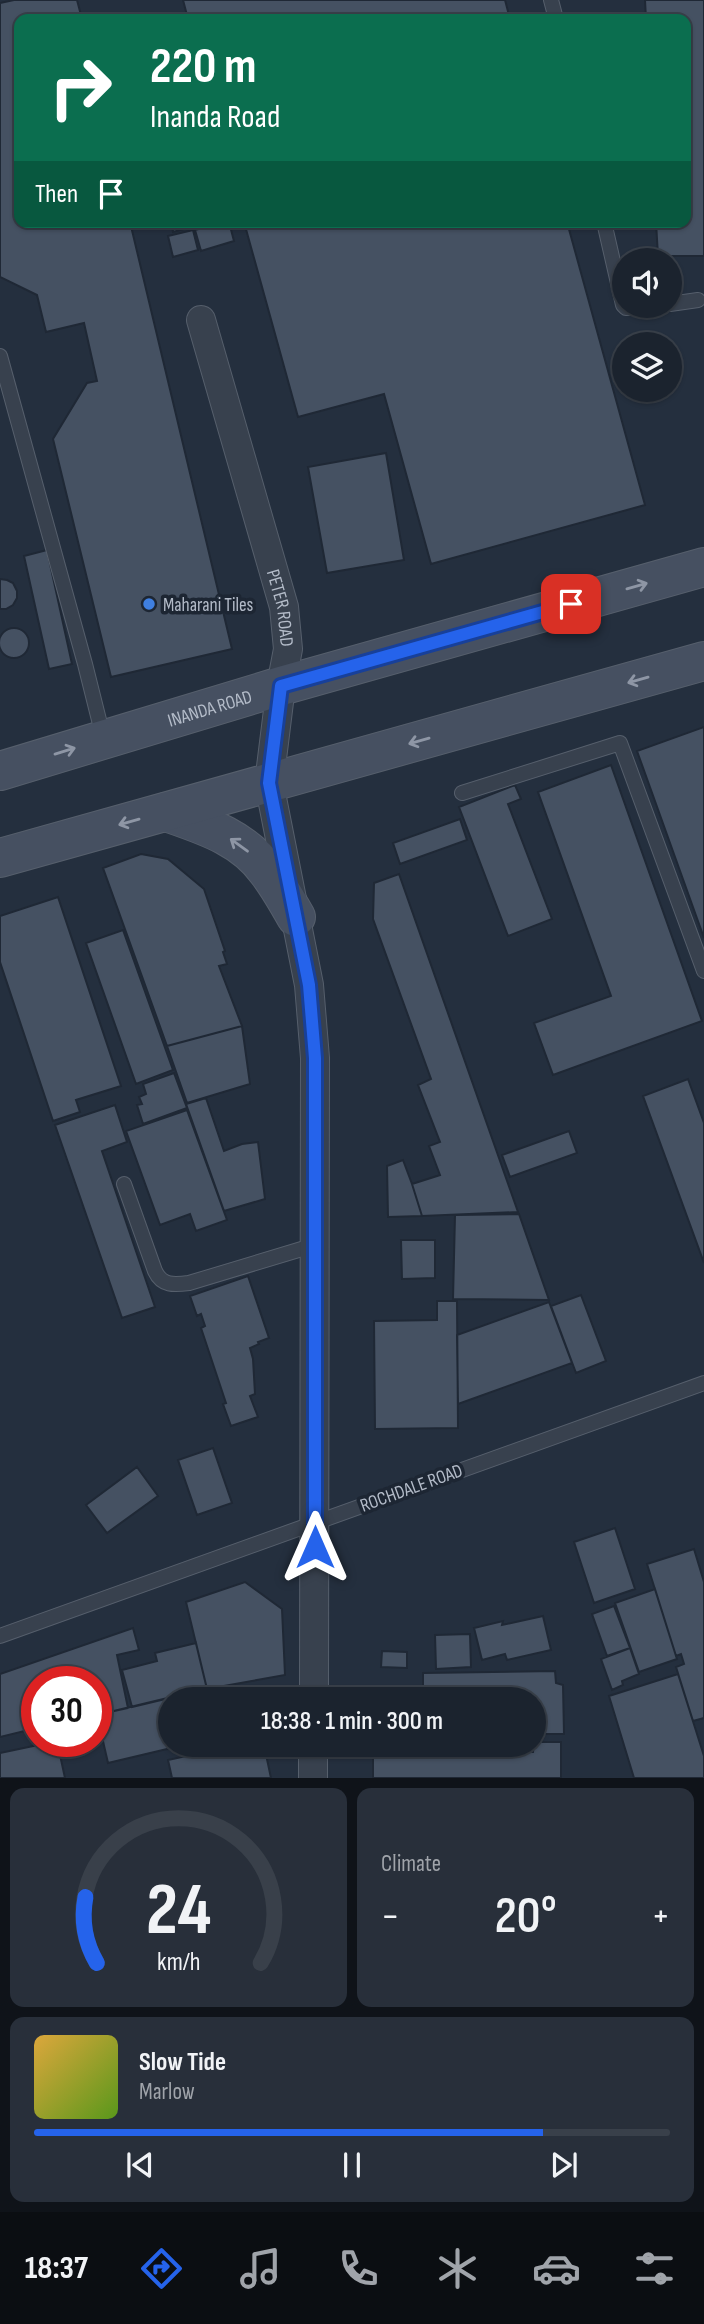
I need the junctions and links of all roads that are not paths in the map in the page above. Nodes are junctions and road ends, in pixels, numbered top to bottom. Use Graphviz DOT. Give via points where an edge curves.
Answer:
graph roads {
  1 [pos="605,228"];
  2 [pos="612,257"];
  3 [pos="698,300"];
  4 [pos="682,302"];
  5 [pos="201,320"];
  6 [pos="0,356"];
  7 [pos="704,567"];
  8 [pos="704,662"];
  9 [pos="281,686"];
  10 [pos="104,740"];
  11 [pos="0,771"];
  12 [pos="269,783"];
  13 [pos="462,793"];
  14 [pos="166,812"];
  15 [pos="0,858"];
  16 [pos="296,917"];
  17 [pos="704,971"];
  18 [pos="124,1184"];
  19 [pos="315,1245"];
  20 [pos="704,1383"];
  21 [pos="315,1522"];
  22 [pos="0,1636"];
  23 [pos="314,1687"];
  24 [pos="313,1757"];
  25 [pos="313,1778"];
  1 -- 2 [label="lane"];
  3 -- 4 [label="lane"];
  5 -- 9 [label="street, PETER ROAD" via="284,607 288,649"];
  6 -- 10 [label="lane"];
  9 -- 7 [label="main road, INANDA ROAD, one-way"];
  8 -- 12 [label="main road, one-way"];
  9 -- 10 [label="main road, INANDA ROAD"];
  9 -- 12 [label="street, PETER ROAD"];
  11 -- 10 [label="main road, INANDA ROAD, one-way"];
  12 -- 14 [label="main road"];
  12 -- 16 [label="street, PETER ROAD"];
  13 -- 17 [label="lane" via="620,743"];
  14 -- 15 [label="main road, one-way"];
  16 -- 14 [label="main road, one-way" via="266,869 241,844 211,827"];
  16 -- 19 [label="street, PETER ROAD" via="309,985 315,1058"];
  18 -- 19 [label="lane" via="155,1271 166,1283 189,1283"];
  19 -- 21 [label="street, PETER ROAD"];
  20 -- 21 [label="lane, ROCHDALE ROAD"];
  21 -- 22 [label="lane, ROCHDALE ROAD"];
  21 -- 23 [label="street, PETER ROAD"];
  24 -- 25 [label="street"];
}
